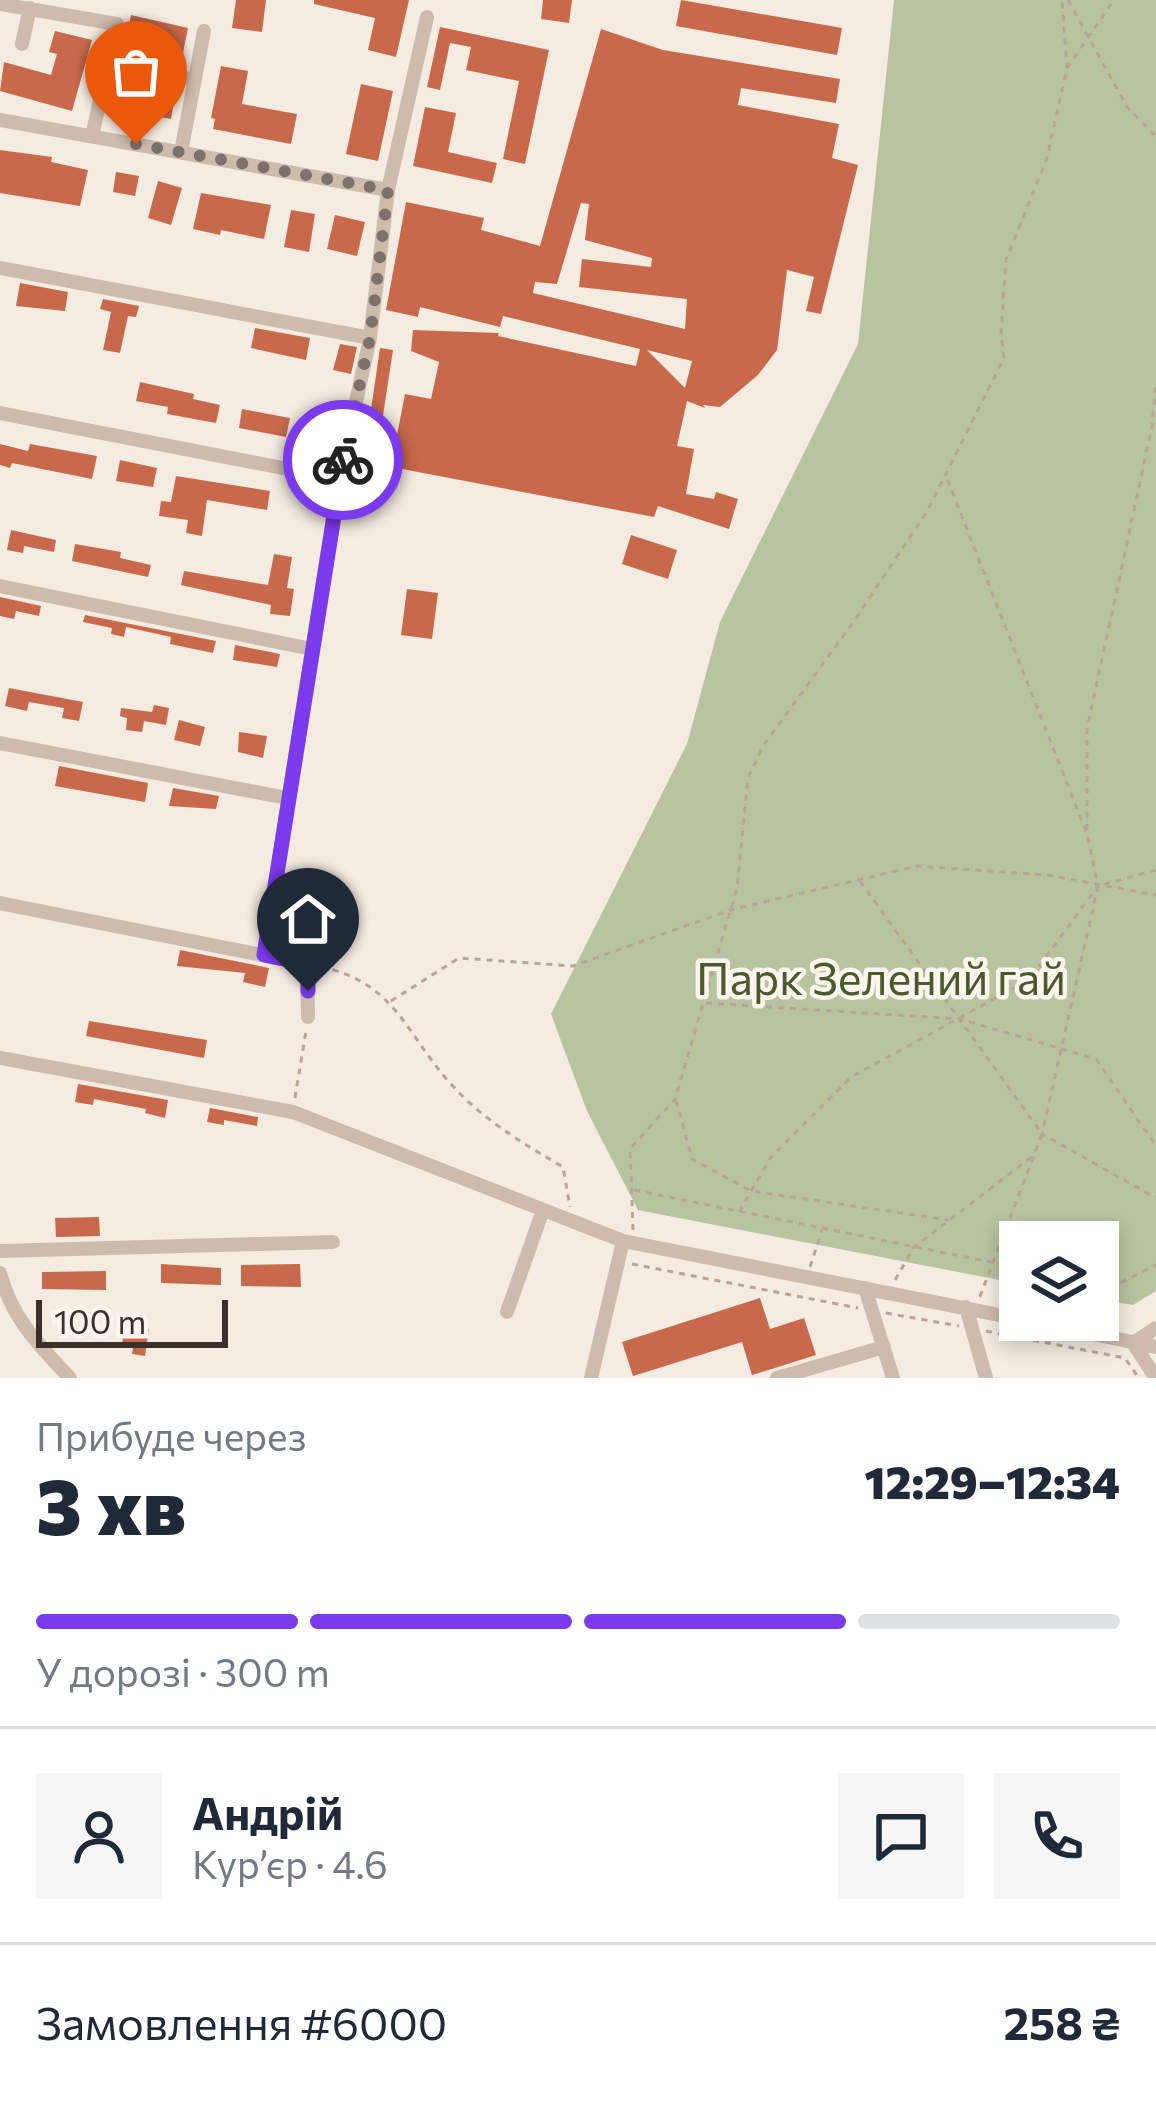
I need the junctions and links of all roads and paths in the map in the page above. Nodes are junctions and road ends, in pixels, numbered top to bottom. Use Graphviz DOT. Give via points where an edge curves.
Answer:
graph roads {
  1 [pos="1065,0"];
  2 [pos="1114,0"];
  3 [pos="0,4"];
  4 [pos="30,8"];
  5 [pos="427,17"];
  6 [pos="204,31"];
  7 [pos="1091,37"];
  8 [pos="22,44"];
  9 [pos="109,61"];
  10 [pos="1067,68"];
  11 [pos="195,80"];
  12 [pos="0,120"];
  13 [pos="92,136"];
  14 [pos="1156,137"];
  15 [pos="181,152"];
  16 [pos="388,190"];
  17 [pos="0,268"];
  18 [pos="370,338"];
  19 [pos="1156,383"];
  20 [pos="0,413"];
  21 [pos="1154,425"];
  22 [pos="945,475"];
  23 [pos="339,479"];
  24 [pos="0,586"];
  25 [pos="312,649"];
  26 [pos="0,743"];
  27 [pos="287,798"];
  28 [pos="1087,835"];
  29 [pos="1156,870"];
  30 [pos="859,880"];
  31 [pos="1098,886"];
  32 [pos="1156,895"];
  33 [pos="0,903"];
  34 [pos="730,910"];
  35 [pos="264,955"];
  36 [pos="308,964"];
  37 [pos="391,1001"];
  38 [pos="703,1003"];
  39 [pos="308,1017"];
  40 [pos="960,1019"];
  41 [pos="1062,1049"];
  42 [pos="0,1058"];
  43 [pos="675,1099"];
  44 [pos="293,1112"];
  45 [pos="1042,1134"];
  46 [pos="1156,1146"];
  47 [pos="1034,1155"];
  48 [pos="631,1189"];
  49 [pos="751,1191"];
  50 [pos="1156,1198"];
  51 [pos="543,1210"];
  52 [pos="739,1212"];
  53 [pos="949,1220"];
  54 [pos="572,1221"];
  55 [pos="822,1228"];
  56 [pos="333,1242"];
  57 [pos="628,1242"];
  58 [pos="914,1247"];
  59 [pos="0,1251"];
  60 [pos="993,1262"];
  61 [pos="999,1263"];
  62 [pos="1156,1265"];
  63 [pos="0,1274"];
  64 [pos="807,1277"];
  65 [pos="1119,1284"];
  66 [pos="866,1288"];
  67 [pos="888,1293"];
  68 [pos="971,1308"];
  69 [pos="508,1312"];
  70 [pos="999,1314"];
  71 [pos="1156,1328"];
  72 [pos="1119,1340"];
  73 [pos="1133,1343"];
  74 [pos="884,1347"];
  75 [pos="1156,1347"];
  76 [pos="70,1378"];
  77 [pos="591,1378"];
  78 [pos="777,1378"];
  79 [pos="893,1378"];
  80 [pos="986,1378"];
  81 [pos="1156,1378"];
  1 -- 7 [label="path"];
  1 -- 10 [label="path"];
  2 -- 7 [label="path"];
  3 -- 4 [label="street"];
  4 -- 8 [label="street"];
  4 -- 9 [label="street" via="117,24"];
  5 -- 16 [label="street"];
  6 -- 11 [label="street"];
  7 -- 10 [label="path"];
  7 -- 14 [label="path" via="1126,107"];
  9 -- 11 [label="street"];
  9 -- 13 [label="street"];
  10 -- 22 [label="path" via="1047,158 1006,260 1004,358"];
  11 -- 15 [label="street"];
  12 -- 13 [label="street"];
  13 -- 15 [label="street"];
  15 -- 16 [label="street"];
  16 -- 18 [label="street"];
  17 -- 18 [label="street"];
  18 -- 23 [label="street"];
  19 -- 21 [label="path"];
  20 -- 23 [label="street"];
  21 -- 28 [label="path" via="1087,729"];
  22 -- 28 [label="path"];
  22 -- 34 [label="path" via="763,746 748,778"];
  23 -- 25 [label="street"];
  24 -- 25 [label="street"];
  25 -- 27 [label="street"];
  26 -- 27 [label="street"];
  27 -- 35 [label="street"];
  28 -- 31 [label="path"];
  29 -- 31 [label="path"];
  30 -- 31 [label="path" via="917,866"];
  30 -- 34 [label="path"];
  30 -- 40 [label="path"];
  31 -- 32 [label="path"];
  31 -- 40 [label="path" via="1029,980"];
  31 -- 41 [label="path"];
  33 -- 35 [label="street"];
  34 -- 37 [label="path" via="573,966 459,958"];
  34 -- 38 [label="path"];
  35 -- 36 [label="street"];
  36 -- 37 [label="path" via="337,970"];
  36 -- 39 [label="street"];
  37 -- 54 [label="path" via="449,1083 503,1133 563,1167"];
  38 -- 40 [label="path"];
  38 -- 43 [label="path"];
  39 -- 44 [label="path"];
  40 -- 41 [label="path"];
  40 -- 45 [label="path"];
  40 -- 49 [label="path" via="850,1077 771,1156"];
  41 -- 45 [label="path"];
  41 -- 46 [label="path" via="1096,1059"];
  42 -- 44 [label="street"];
  43 -- 48 [label="path" via="630,1149"];
  43 -- 49 [label="path" via="692,1159"];
  44 -- 51 [label="street"];
  45 -- 47 [label="path"];
  45 -- 50 [label="path"];
  47 -- 53 [label="path"];
  47 -- 60 [label="path"];
  48 -- 52 [label="path"];
  48 -- 57 [label="path"];
  49 -- 52 [label="path"];
  49 -- 53 [label="path"];
  51 -- 54 [label="street"];
  51 -- 69 [label="street"];
  52 -- 55 [label="path"];
  53 -- 58 [label="path"];
  54 -- 57 [label="street"];
  55 -- 58 [label="path"];
  55 -- 64 [label="path"];
  56 -- 59 [label="street"];
  57 -- 64 [label="street"];
  57 -- 77 [label="street"];
  58 -- 60 [label="path"];
  58 -- 67 [label="path"];
  60 -- 61 [label="path"];
  60 -- 68 [label="path"];
  62 -- 65 [label="path"];
  63 -- 76 [label="street" via="21,1325"];
  64 -- 66 [label="street"];
  66 -- 67 [label="street"];
  66 -- 74 [label="street"];
  67 -- 68 [label="street"];
  68 -- 70 [label="street"];
  68 -- 80 [label="street"];
  71 -- 73 [label="street"];
  72 -- 73 [label="street"];
  73 -- 75 [label="street"];
  73 -- 81 [label="street"];
  74 -- 78 [label="street"];
  74 -- 79 [label="street"];
}
